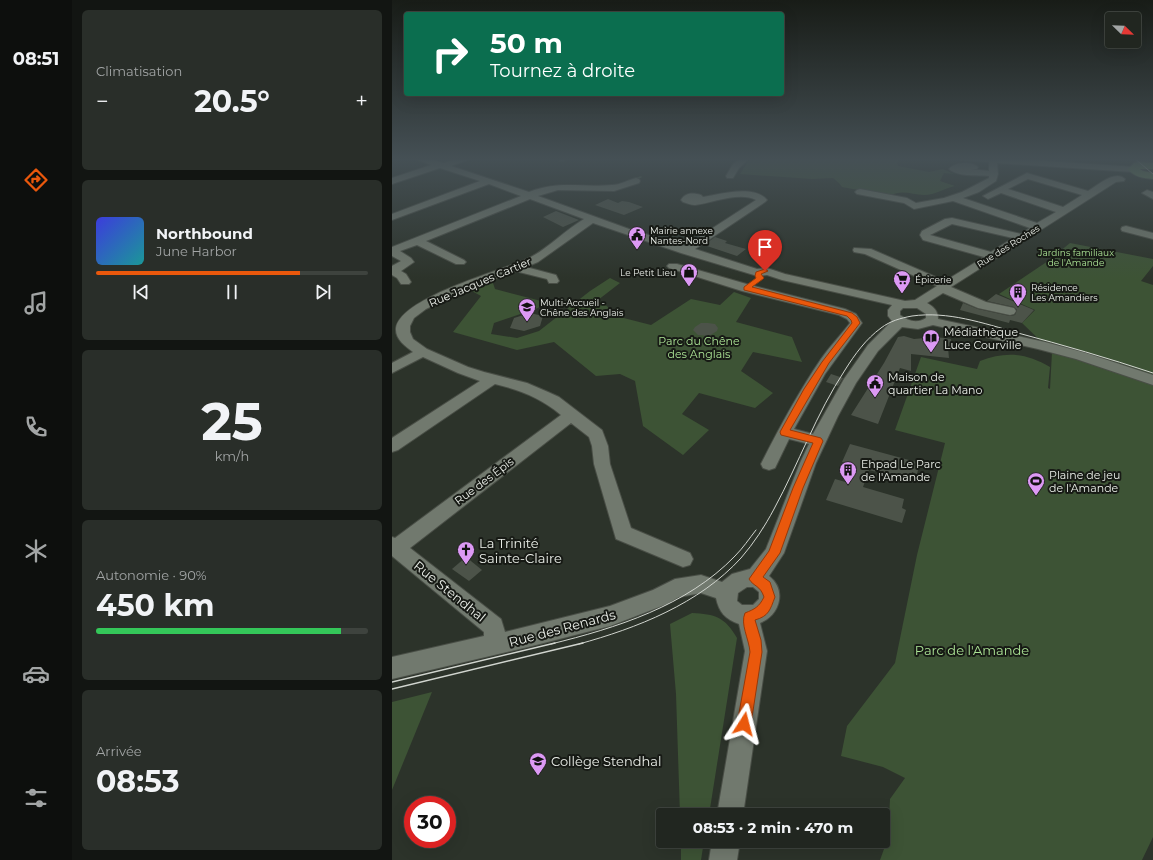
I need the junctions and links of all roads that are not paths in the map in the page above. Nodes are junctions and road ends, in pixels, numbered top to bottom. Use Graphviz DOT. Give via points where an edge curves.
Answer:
graph roads {
  1 [pos="442,198"];
  2 [pos="525,198"];
  3 [pos="536,198"];
  4 [pos="710,198"];
  5 [pos="760,198"];
  6 [pos="891,198"];
  7 [pos="954,198"];
  8 [pos="1026,198"];
  9 [pos="1085,198"];
  10 [pos="895,199"];
  11 [pos="700,200"];
  12 [pos="1064,210"];
  13 [pos="392,217"];
  14 [pos="592,219"];
  15 [pos="1038,227"];
  16 [pos="1126,230"];
  17 [pos="1153,236"];
  18 [pos="1022,237"];
  19 [pos="418,241"];
  20 [pos="858,250"];
  21 [pos="392,251"];
  22 [pos="685,251"];
  23 [pos="993,256"];
  24 [pos="460,262"];
  25 [pos="673,266"];
  26 [pos="516,268"];
  27 [pos="392,271"];
  28 [pos="766,276"];
  29 [pos="553,281"];
  30 [pos="405,282"];
  31 [pos="944,287"];
  32 [pos="746,288"];
  33 [pos="910,304"];
  34 [pos="1010,311"];
  35 [pos="896,316"];
  36 [pos="931,320"];
  37 [pos="914,325"];
  38 [pos="882,339"];
  39 [pos="422,352"];
  40 [pos="392,369"];
  41 [pos="493,379"];
  42 [pos="1153,380"];
  43 [pos="571,415"];
  44 [pos="784,432"];
  45 [pos="818,441"];
  46 [pos="392,446"];
  47 [pos="769,464"];
  48 [pos="394,546"];
  49 [pos="683,559"];
  50 [pos="755,579"];
  51 [pos="727,593"];
  52 [pos="749,617"];
  53 [pos="494,645"];
  54 [pos="392,668"];
  55 [pos="731,808"];
  56 [pos="725,848"];
  57 [pos="723,860"];
  1 -- 13 [label="street"];
  2 -- 19 [label="street"];
  3 -- 14 [label="street"];
  4 -- 11 [label="street"];
  5 -- 22 [label="street" via="762,200 759,203"];
  6 -- 10 [label="street"];
  7 -- 10 [label="street" via="914,206 907,201"];
  7 -- 15 [label="street"];
  8 -- 12 [label="street"];
  9 -- 12 [label="street, Rue des Roches"];
  12 -- 15 [label="street, Rue des Roches"];
  14 -- 22 [label="street"];
  14 -- 26 [label="street, Rue Jacques Cartier" via="534,260"];
  15 -- 18 [label="street, Rue des Roches"];
  16 -- 17 [label="street"];
  18 -- 23 [label="street, Rue des Roches"];
  18 -- 23 [label="street" via="952,221 925,235 927,238"];
  19 -- 21 [label="street"];
  19 -- 24 [label="street"];
  20 -- 31 [label="street" via="867,251"];
  21 -- 27 [label="street" via="408,262"];
  22 -- 28 [label="street"];
  23 -- 31 [label="street, Rue des Roches"];
  25 -- 32 [label="street"];
  26 -- 29 [label="street" via="552,277"];
  26 -- 39 [label="street, Rue Jacques Cartier" via="442,296 409,316 403,326 404,336 410,345"];
  27 -- 30 [label="street" via="402,276"];
  28 -- 32 [label="street"];
  28 -- 33 [label="street"];
  28 -- 35 [label="street"];
  31 -- 33 [label="street, Rue des Roches"];
  31 -- 34 [label="street" via="982,305"];
  32 -- 44 [label="street" via="849,314 855,319 856,323 808,389"];
  33 -- 35 [label="street, Rue des Roches" via="897,306"];
  33 -- 36 [label="street" via="926,307 933,315"];
  35 -- 37 [label="street"];
  35 -- 38 [label="street, Rue des Roches"];
  36 -- 37 [label="street"];
  36 -- 42 [label="street" via="1040,345"];
  37 -- 38 [label="street"];
  38 -- 45 [label="street, Rue des Roches" via="849,382"];
  39 -- 40 [label="street"];
  39 -- 41 [label="street, Rue Jacques Cartier" via="463,370"];
  41 -- 43 [label="street, Rue Jacques Cartier" via="522,386 543,395"];
  41 -- 46 [label="street"];
  43 -- 48 [label="street, Rue des Épis"];
  43 -- 49 [label="street, Rue Jacques Cartier" via="596,434 602,464 623,533"];
  44 -- 45 [label="street"];
  44 -- 47 [label="street"];
  45 -- 50 [label="street, Rue des Roches" via="774,553"];
  48 -- 53 [label="street, Rue Stendhal" via="493,626"];
  50 -- 51 [label="street" via="737,581"];
  50 -- 52 [label="street" via="767,588 769,602 763,611"];
  51 -- 52 [label="street" via="727,603 731,610 738,615"];
  51 -- 53 [label="street, Rue des Renards" via="701,584 675,588 660,597 610,616"];
  52 -- 55 [label="street" via="756,652"];
  53 -- 54 [label="street, Rue des Renards"];
  56 -- 57 [label="street"];
}
